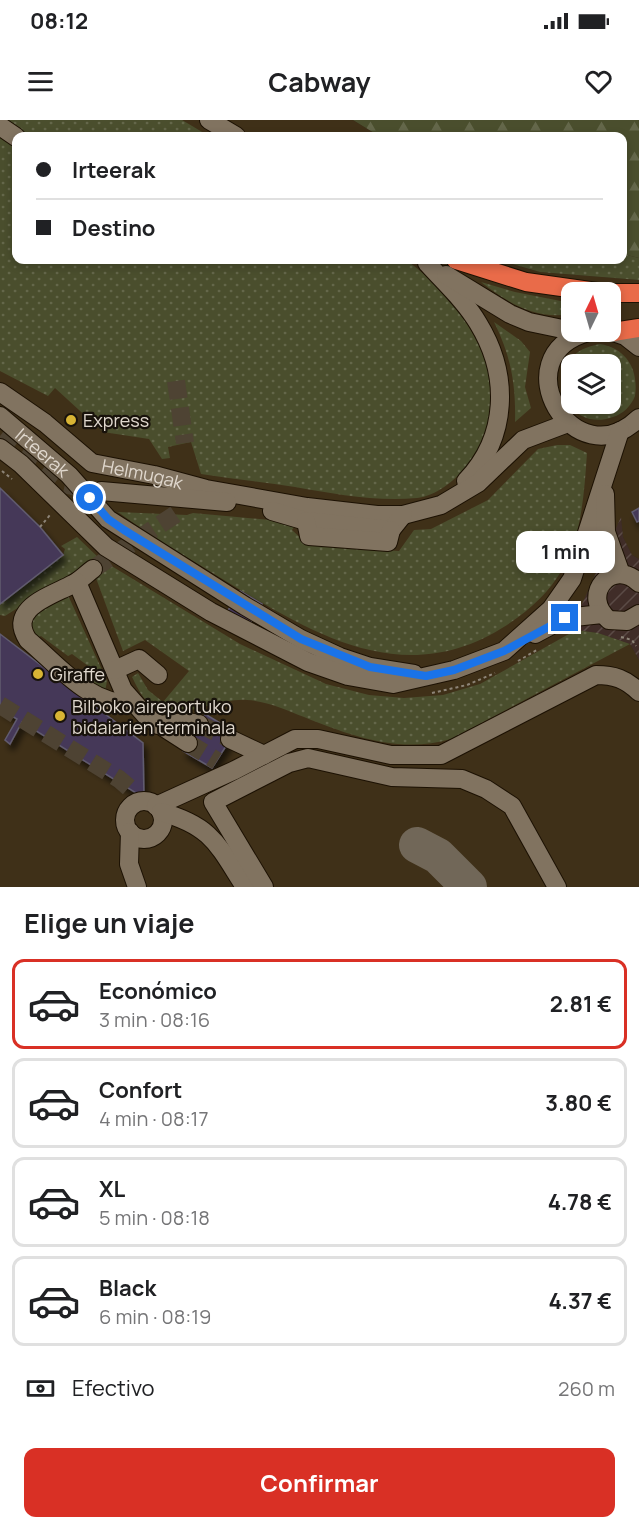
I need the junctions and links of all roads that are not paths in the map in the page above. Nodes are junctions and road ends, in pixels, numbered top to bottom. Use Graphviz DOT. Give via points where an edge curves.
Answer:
graph roads {
  1 [pos="209,120"];
  2 [pos="229,132"];
  3 [pos="427,264"];
  4 [pos="429,264"];
  5 [pos="469,264"];
  6 [pos="561,287"];
  7 [pos="621,293"];
  8 [pos="639,293"];
  9 [pos="639,327"];
  10 [pos="561,329"];
  11 [pos="621,330"];
  12 [pos="621,334"];
  13 [pos="567,342"];
  14 [pos="639,347"];
  15 [pos="0,392"];
  16 [pos="0,416"];
  17 [pos="639,418"];
  18 [pos="568,423"];
  19 [pos="620,431"];
  20 [pos="0,448"];
  21 [pos="606,470"];
  22 [pos="101,491"];
  23 [pos="195,501"];
  24 [pos="441,505"];
  25 [pos="176,514"];
  26 [pos="306,514"];
  27 [pos="403,515"];
  28 [pos="93,569"];
  29 [pos="621,574"];
  30 [pos="77,582"];
  31 [pos="639,583"];
  32 [pos="602,614"];
  33 [pos="638,618"];
  34 [pos="509,657"];
  35 [pos="115,670"];
  36 [pos="158,675"];
  37 [pos="426,685"];
  38 [pos="639,692"];
  39 [pos="133,704"];
  40 [pos="200,724"];
  41 [pos="158,725"];
  42 [pos="230,739"];
  43 [pos="188,743"];
  44 [pos="264,755"];
  45 [pos="217,761"];
  46 [pos="235,770"];
  47 [pos="148,802"];
  48 [pos="130,832"];
  49 [pos="137,887"];
  50 [pos="245,887"];
  51 [pos="264,887"];
  52 [pos="557,887"];
  1 -- 2 [label="street"];
  3 -- 24 [label="street" via="472,315 489,344 498,370 501,404 495,438 484,460"];
  4 -- 10 [label="street" via="510,314"];
  5 -- 6 [label="highway" via="526,282"];
  7 -- 8 [label="highway"];
  9 -- 11 [label="highway"];
  12 -- 14 [label="street"];
  13 -- 18 [label="street" via="559,350 548,374 551,402"];
  15 -- 26 [label="street, Helmugak" via="92,463"];
  16 -- 37 [label="street, Irteerak" via="69,475 108,519 245,606 340,657"];
  17 -- 19 [label="street"];
  18 -- 19 [label="street" via="584,432 602,435"];
  18 -- 24 [label="street" via="523,440 478,483"];
  19 -- 21 [label="street"];
  20 -- 37 [label="street" via="106,547 220,617 308,662 348,676"];
  21 -- 29 [label="street" via="606,532"];
  21 -- 34 [label="street" via="572,579"];
  22 -- 23 [label="street"];
  23 -- 25 [label="street"];
  23 -- 26 [label="street" via="241,503"];
  24 -- 27 [label="street"];
  26 -- 27 [label="street"];
  26 -- 27 [label="street" via="391,530"];
  28 -- 30 [label="street"];
  29 -- 31 [label="street"];
  29 -- 32 [label="street" via="604,581 599,588 598,606"];
  30 -- 35 [label="street"];
  30 -- 39 [label="street" via="28,607 22,618 22,631 90,694"];
  32 -- 33 [label="street" via="618,622"];
  32 -- 34 [label="street" via="565,618"];
  34 -- 37 [label="street" via="454,670"];
  35 -- 36 [label="street" via="139,658"];
  35 -- 39 [label="street"];
  38 -- 44 [label="street" via="612,675 596,675 441,755 391,755 318,739 294,739"];
  39 -- 41 [label="street"];
  40 -- 41 [label="street"];
  41 -- 43 [label="street"];
  42 -- 44 [label="street"];
  44 -- 46 [label="street"];
  45 -- 46 [label="street"];
  46 -- 47 [label="street"];
  47 -- 48 [label="street" via="131,806 126,814"];
  47 -- 48 [label="street" via="161,829 146,839"];
  47 -- 50 [label="street" via="201,827 215,841"];
  48 -- 49 [label="street" via="129,864"];
  51 -- 52 [label="street" via="213,802 289,763 308,758 392,777 462,779 486,789 512,806"];
}
